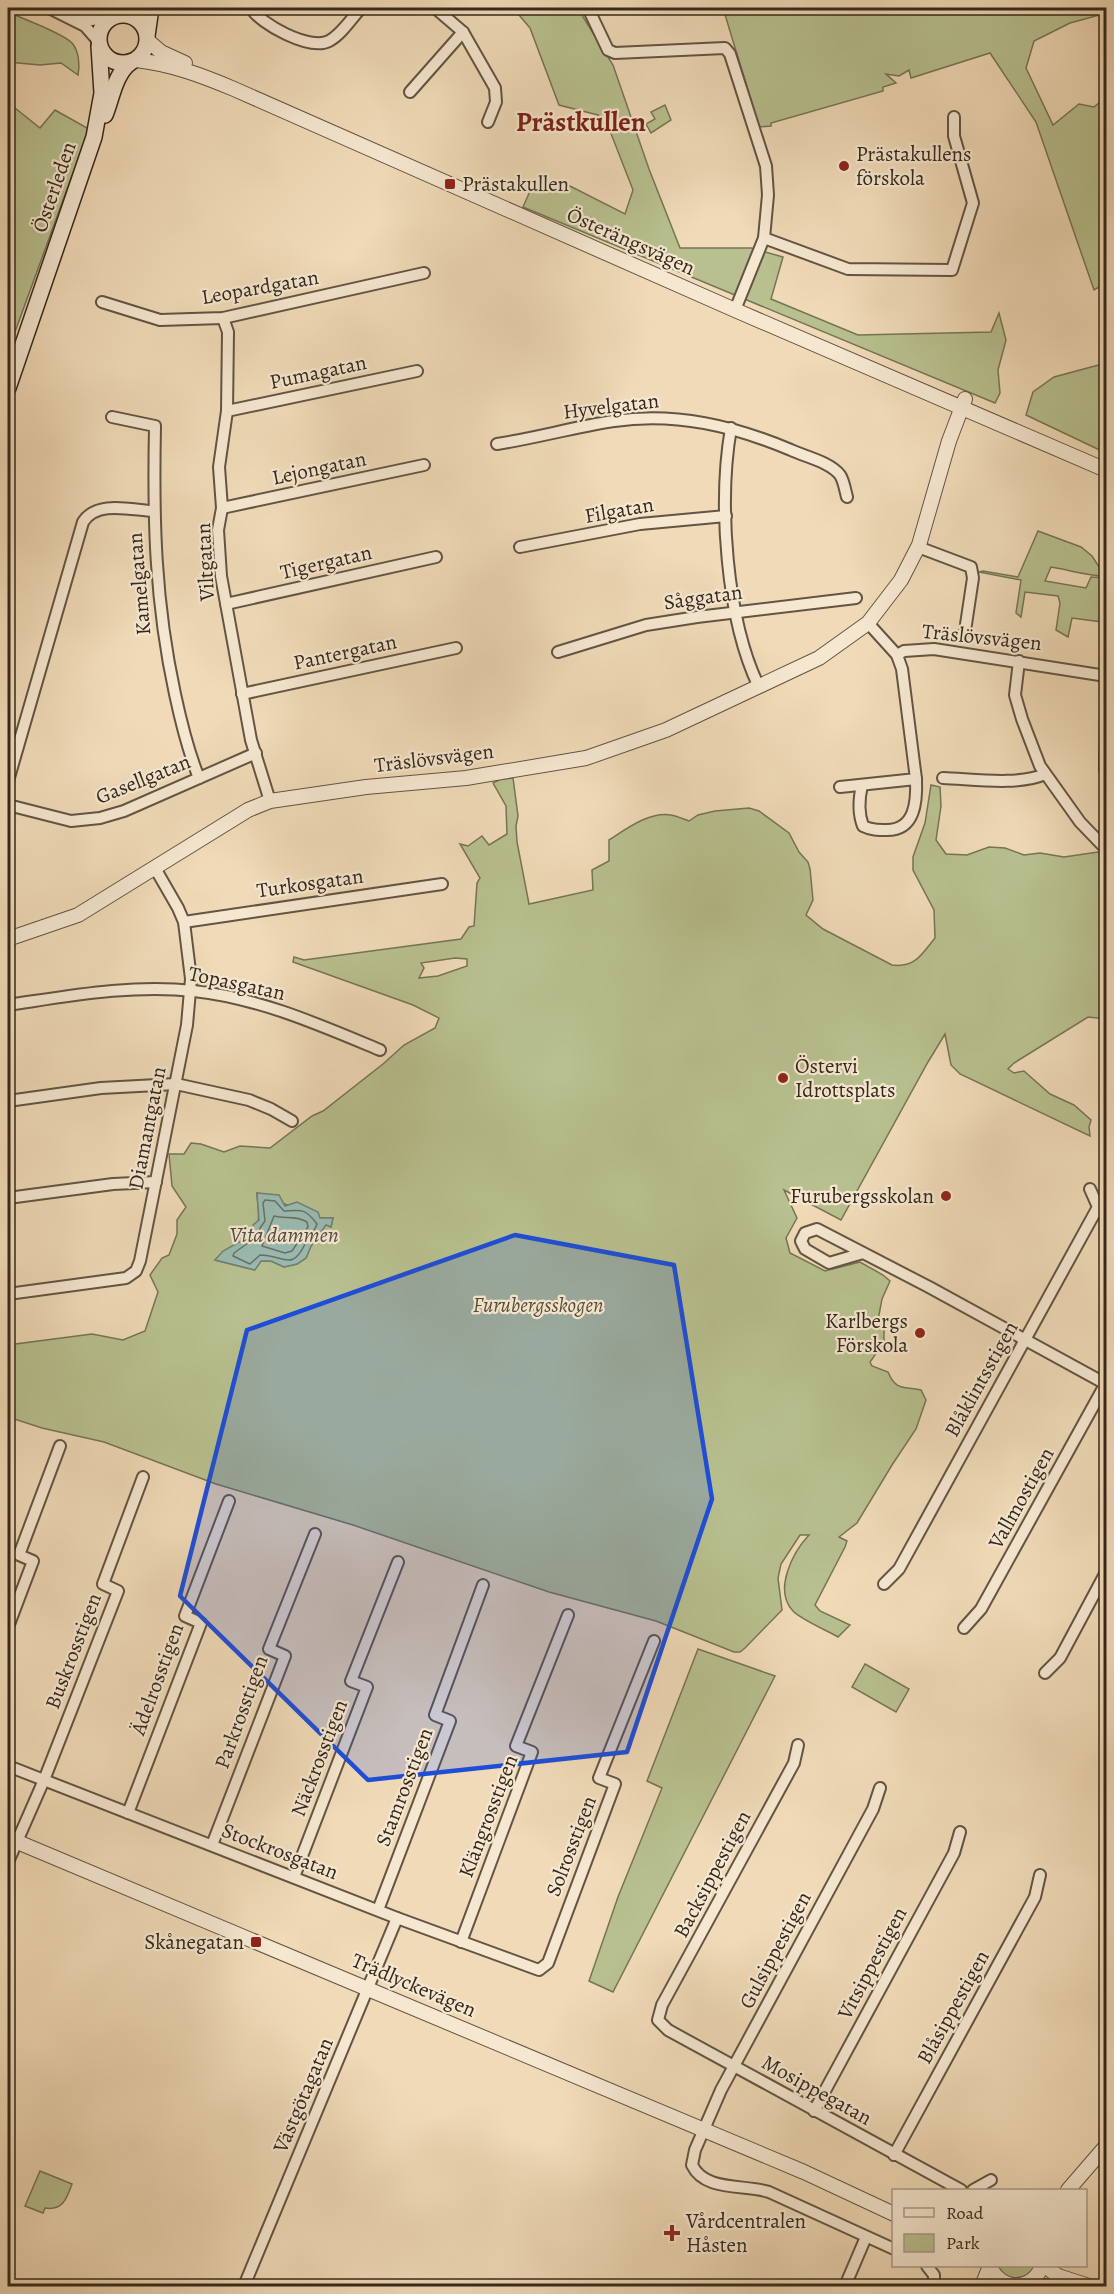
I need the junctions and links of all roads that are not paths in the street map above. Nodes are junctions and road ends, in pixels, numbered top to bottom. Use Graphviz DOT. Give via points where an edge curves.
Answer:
graph roads {
  1 [pos="49,8"];
  2 [pos="133,8"];
  3 [pos="151,8"];
  4 [pos="251,8"];
  5 [pos="361,8"];
  6 [pos="435,8"];
  7 [pos="588,8"];
  8 [pos="62,13"];
  9 [pos="114,17"];
  10 [pos="463,32"];
  11 [pos="147,38"];
  12 [pos="99,43"];
  13 [pos="133,61"];
  14 [pos="410,92"];
  15 [pos="954,117"];
  16 [pos="488,122"];
  17 [pos="94,137"];
  18 [pos="764,238"];
  19 [pos="424,273"];
  20 [pos="102,302"];
  21 [pos="736,307"];
  22 [pos="223,318"];
  23 [pos="417,371"];
  24 [pos="8,388"];
  25 [pos="963,404"];
  26 [pos="227,411"];
  27 [pos="112,417"];
  28 [pos="731,428"];
  29 [pos="497,444"];
  30 [pos="1107,462"];
  31 [pos="424,465"];
  32 [pos="1107,470"];
  33 [pos="847,497"];
  34 [pos="222,508"];
  35 [pos="153,511"];
  36 [pos="726,516"];
  37 [pos="520,547"];
  38 [pos="918,547"];
  39 [pos="436,557"];
  40 [pos="856,598"];
  41 [pos="226,604"];
  42 [pos="736,612"];
  43 [pos="868,623"];
  44 [pos="965,631"];
  45 [pos="456,648"];
  46 [pos="558,652"];
  47 [pos="897,656"];
  48 [pos="1019,661"];
  49 [pos="1107,676"];
  50 [pos="759,687"];
  51 [pos="242,694"];
  52 [pos="1107,705"];
  53 [pos="256,753"];
  54 [pos="1105,770"];
  55 [pos="1045,774"];
  56 [pos="199,778"];
  57 [pos="943,778"];
  58 [pos="916,779"];
  59 [pos="8,781"];
  60 [pos="862,784"];
  61 [pos="840,787"];
  62 [pos="270,801"];
  63 [pos="8,805"];
  64 [pos="1107,849"];
  65 [pos="155,868"];
  66 [pos="442,884"];
  67 [pos="184,922"];
  68 [pos="8,939"];
  69 [pos="191,990"];
  70 [pos="8,1005"];
  71 [pos="380,1050"];
  72 [pos="176,1084"];
  73 [pos="8,1101"];
  74 [pos="292,1121"];
  75 [pos="156,1182"];
  76 [pos="1090,1188"];
  77 [pos="8,1198"];
  78 [pos="863,1253"];
  79 [pos="8,1294"];
  80 [pos="1025,1339"];
  81 [pos="1106,1384"];
  82 [pos="60,1446"];
  83 [pos="143,1477"];
  84 [pos="229,1501"];
  85 [pos="315,1534"];
  86 [pos="398,1562"];
  87 [pos="1107,1572"];
  88 [pos="884,1584"];
  89 [pos="483,1585"];
  90 [pos="568,1615"];
  91 [pos="8,1627"];
  92 [pos="964,1628"];
  93 [pos="654,1641"];
  94 [pos="1045,1673"];
  95 [pos="798,1745"];
  96 [pos="8,1766"];
  97 [pos="44,1780"];
  98 [pos="880,1788"];
  99 [pos="128,1813"];
  100 [pos="960,1832"];
  101 [pos="12,1840"];
  102 [pos="212,1845"];
  103 [pos="8,1862"];
  104 [pos="1040,1875"];
  105 [pos="294,1877"];
  106 [pos="378,1910"];
  107 [pos="398,1918"];
  108 [pos="461,1942"];
  109 [pos="539,1970"];
  110 [pos="368,1989"];
  111 [pos="658,2020"];
  112 [pos="734,2066"];
  113 [pos="814,2111"];
  114 [pos="703,2130"];
  115 [pos="1107,2146"];
  116 [pos="894,2154"];
  117 [pos="804,2172"];
  118 [pos="991,2180"];
  119 [pos="959,2189"];
  120 [pos="975,2189"];
  121 [pos="1069,2189"];
  122 [pos="892,2202"];
  123 [pos="892,2213"];
  124 [pos="866,2237"];
  125 [pos="892,2248"];
  126 [pos="928,2267"];
  127 [pos="990,2267"];
  128 [pos="991,2267"];
  129 [pos="1042,2267"];
  130 [pos="1046,2267"];
  131 [pos="1014,2285"];
  132 [pos="244,2286"];
  133 [pos="845,2286"];
  134 [pos="934,2286"];
  135 [pos="982,2286"];
  136 [pos="1045,2286"];
  137 [pos="1089,2286"];
  1 -- 8 [label="street"];
  2 -- 9 [label="main road"];
  3 -- 11 [label="main road, Österleden"];
  4 -- 5 [label="street" via="270,25 318,44 333,39"];
  6 -- 10 [label="street"];
  7 -- 18 [label="street" via="608,50 623,54 725,48 730,54 766,166"];
  8 -- 9 [label="street" via="91,20"];
  8 -- 12 [label="street" via="86,26"];
  9 -- 11 [label="main road" via="134,18 143,26"];
  9 -- 12 [label="main road" via="103,25"];
  10 -- 14 [label="street"];
  10 -- 16 [label="street" via="495,88 496,102"];
  11 -- 13 [label="main road, Österleden" via="143,53"];
  11 -- 21 [label="street, Österängsvägen" via="162,52 193,67"];
  12 -- 13 [label="main road" via="110,60 122,64"];
  12 -- 17 [label="main road, Österleden" via="102,93"];
  13 -- 17 [label="main road, Österleden" via="119,76"];
  13 -- 21 [label="street, Österängsvägen" via="158,62 190,71"];
  15 -- 18 [label="street" via="954,136 973,203 952,270 848,268"];
  17 -- 24 [label="main road, Österleden"];
  18 -- 21 [label="street"];
  19 -- 22 [label="street, Leopardgatan"];
  20 -- 22 [label="street, Leopardgatan" via="160,320"];
  21 -- 25 [label="street, Österängsvägen"];
  22 -- 26 [label="street, Viltgatan" via="228,332"];
  23 -- 26 [label="street, Pumagatan"];
  25 -- 30 [label="street, Österängsvägen"];
  25 -- 32 [label="street, Österängsvägen"];
  25 -- 38 [label="street, Träslövsvägen"];
  26 -- 34 [label="street, Viltgatan" via="219,467"];
  27 -- 35 [label="street, Kamelgatan" via="155,426"];
  28 -- 29 [label="street, Hyvelgatan" via="668,418 615,421"];
  28 -- 33 [label="street, Hyvelgatan" via="834,470 842,479"];
  28 -- 36 [label="street" via="724,487"];
  31 -- 34 [label="street, Lejongatan"];
  34 -- 41 [label="street, Viltgatan" via="218,530"];
  35 -- 56 [label="street, Kamelgatan" via="164,644"];
  35 -- 59 [label="street" via="101,508 93,510 83,522"];
  36 -- 37 [label="street, Filgatan" via="640,524"];
  36 -- 42 [label="street"];
  38 -- 43 [label="street, Träslövsvägen" via="902,580"];
  38 -- 44 [label="street, Träslövsvägen" via="971,567 973,578"];
  39 -- 41 [label="street, Tigergatan"];
  40 -- 42 [label="street, Såggatan"];
  41 -- 51 [label="street, Viltgatan"];
  42 -- 46 [label="street, Såggatan" via="646,625"];
  42 -- 50 [label="street" via="748,664"];
  43 -- 47 [label="street, Träslövsvägen"];
  43 -- 50 [label="street, Träslövsvägen" via="819,658"];
  45 -- 51 [label="street, Pantergatan"];
  47 -- 48 [label="street, Träslövsvägen" via="904,651 934,649"];
  47 -- 58 [label="street"];
  48 -- 49 [label="street, Träslövsvägen"];
  48 -- 55 [label="street" via="1016,695"];
  50 -- 62 [label="street, Träslövsvägen" via="666,730 586,758 466,778"];
  51 -- 53 [label="street, Viltgatan"];
  52 -- 54 [label="street"];
  53 -- 56 [label="street, Gasellgatan"];
  53 -- 62 [label="street, Viltgatan"];
  55 -- 57 [label="street" via="1015,780"];
  55 -- 64 [label="street" via="1080,822"];
  56 -- 63 [label="street, Gasellgatan" via="100,818 71,821"];
  58 -- 60 [label="street"];
  58 -- 60 [label="street" via="917,800 909,821 892,830 863,826"];
  60 -- 61 [label="street"];
  62 -- 65 [label="street, Träslövsvägen" via="248,810"];
  65 -- 67 [label="street, Diamantgatan"];
  65 -- 68 [label="street, Träslövsvägen" via="78,915"];
  66 -- 67 [label="street, Turkosgatan"];
  67 -- 69 [label="street, Diamantgatan"];
  69 -- 70 [label="street, Topasgatan" via="102,992"];
  69 -- 71 [label="street, Topasgatan" via="241,999 303,1018"];
  69 -- 72 [label="street, Diamantgatan"];
  72 -- 73 [label="street" via="101,1088"];
  72 -- 74 [label="street" via="249,1100"];
  72 -- 75 [label="street, Diamantgatan"];
  75 -- 77 [label="street"];
  75 -- 79 [label="street, Diamantgatan" via="140,1262 132,1275"];
  76 -- 80 [label="street, Blåklintsstigen" via="1098,1207"];
  78 -- 78 [label="street" via="817,1229 805,1233 801,1240 805,1250 830,1263"];
  78 -- 80 [label="street"];
  80 -- 81 [label="street"];
  80 -- 88 [label="street, Blåklintsstigen" via="899,1569"];
  81 -- 92 [label="street, Vallmostigen" via="981,1609"];
  82 -- 91 [label="street" via="19,1555 33,1561"];
  83 -- 97 [label="street, Buskrosstigen" via="103,1584 118,1591"];
  84 -- 99 [label="street, Ädelrosstigen" via="185,1616 201,1623"];
  85 -- 102 [label="street, Parkrosstigen" via="269,1649 285,1656"];
  86 -- 105 [label="street, Näckrosstigen" via="351,1681 367,1687"];
  87 -- 94 [label="street" via="1060,1658"];
  89 -- 106 [label="street, Stamrosstigen" via="435,1715 450,1721"];
  90 -- 108 [label="street, Klängrosstigen" via="516,1746 532,1752"];
  93 -- 109 [label="street, Solrosstigen" via="599,1778 615,1784 548,1963"];
  95 -- 111 [label="street, Backsippestigen" via="794,1763 662,2006"];
  96 -- 97 [label="street, Stockrosgatan"];
  97 -- 99 [label="street, Stockrosgatan"];
  97 -- 101 [label="street"];
  98 -- 112 [label="street, Gulsippestigen" via="873,1809"];
  99 -- 102 [label="street, Stockrosgatan"];
  100 -- 113 [label="street, Vitsippestigen" via="954,1853"];
  101 -- 103 [label="street"];
  101 -- 110 [label="street, Trädlyckevägen"];
  102 -- 105 [label="street, Stockrosgatan"];
  104 -- 116 [label="street, Blåsippestigen" via="1035,1897"];
  105 -- 106 [label="street, Stockrosgatan"];
  106 -- 107 [label="street, Stockrosgatan"];
  107 -- 108 [label="street, Stockrosgatan"];
  107 -- 110 [label="street, Västgötagatan"];
  108 -- 109 [label="street, Stockrosgatan"];
  110 -- 114 [label="street, Trädlyckevägen"];
  110 -- 132 [label="street, Västgötagatan"];
  111 -- 112 [label="street, Mosippegatan" via="668,2030"];
  112 -- 113 [label="street, Mosippegatan"];
  112 -- 114 [label="street, Gulsippestigen"];
  113 -- 116 [label="street, Mosippegatan"];
  114 -- 117 [label="street, Trädlyckevägen"];
  114 -- 124 [label="street, Gulsippestigen" via="692,2165 701,2178 769,2192"];
  115 -- 121 [label="street"];
  116 -- 119 [label="street, Mosippegatan"];
  117 -- 122 [label="street, Trädlyckevägen"];
  117 -- 123 [label="street, Trädlyckevägen"];
  118 -- 120 [label="street"];
  124 -- 125 [label="street"];
  124 -- 133 [label="street"];
  126 -- 134 [label="street" via="934,2275"];
  127 -- 135 [label="street"];
  128 -- 131 [label="street" via="996,2277"];
  129 -- 131 [label="street" via="1034,2278"];
  130 -- 137 [label="street" via="1058,2276"];
  131 -- 136 [label="street"];
}
